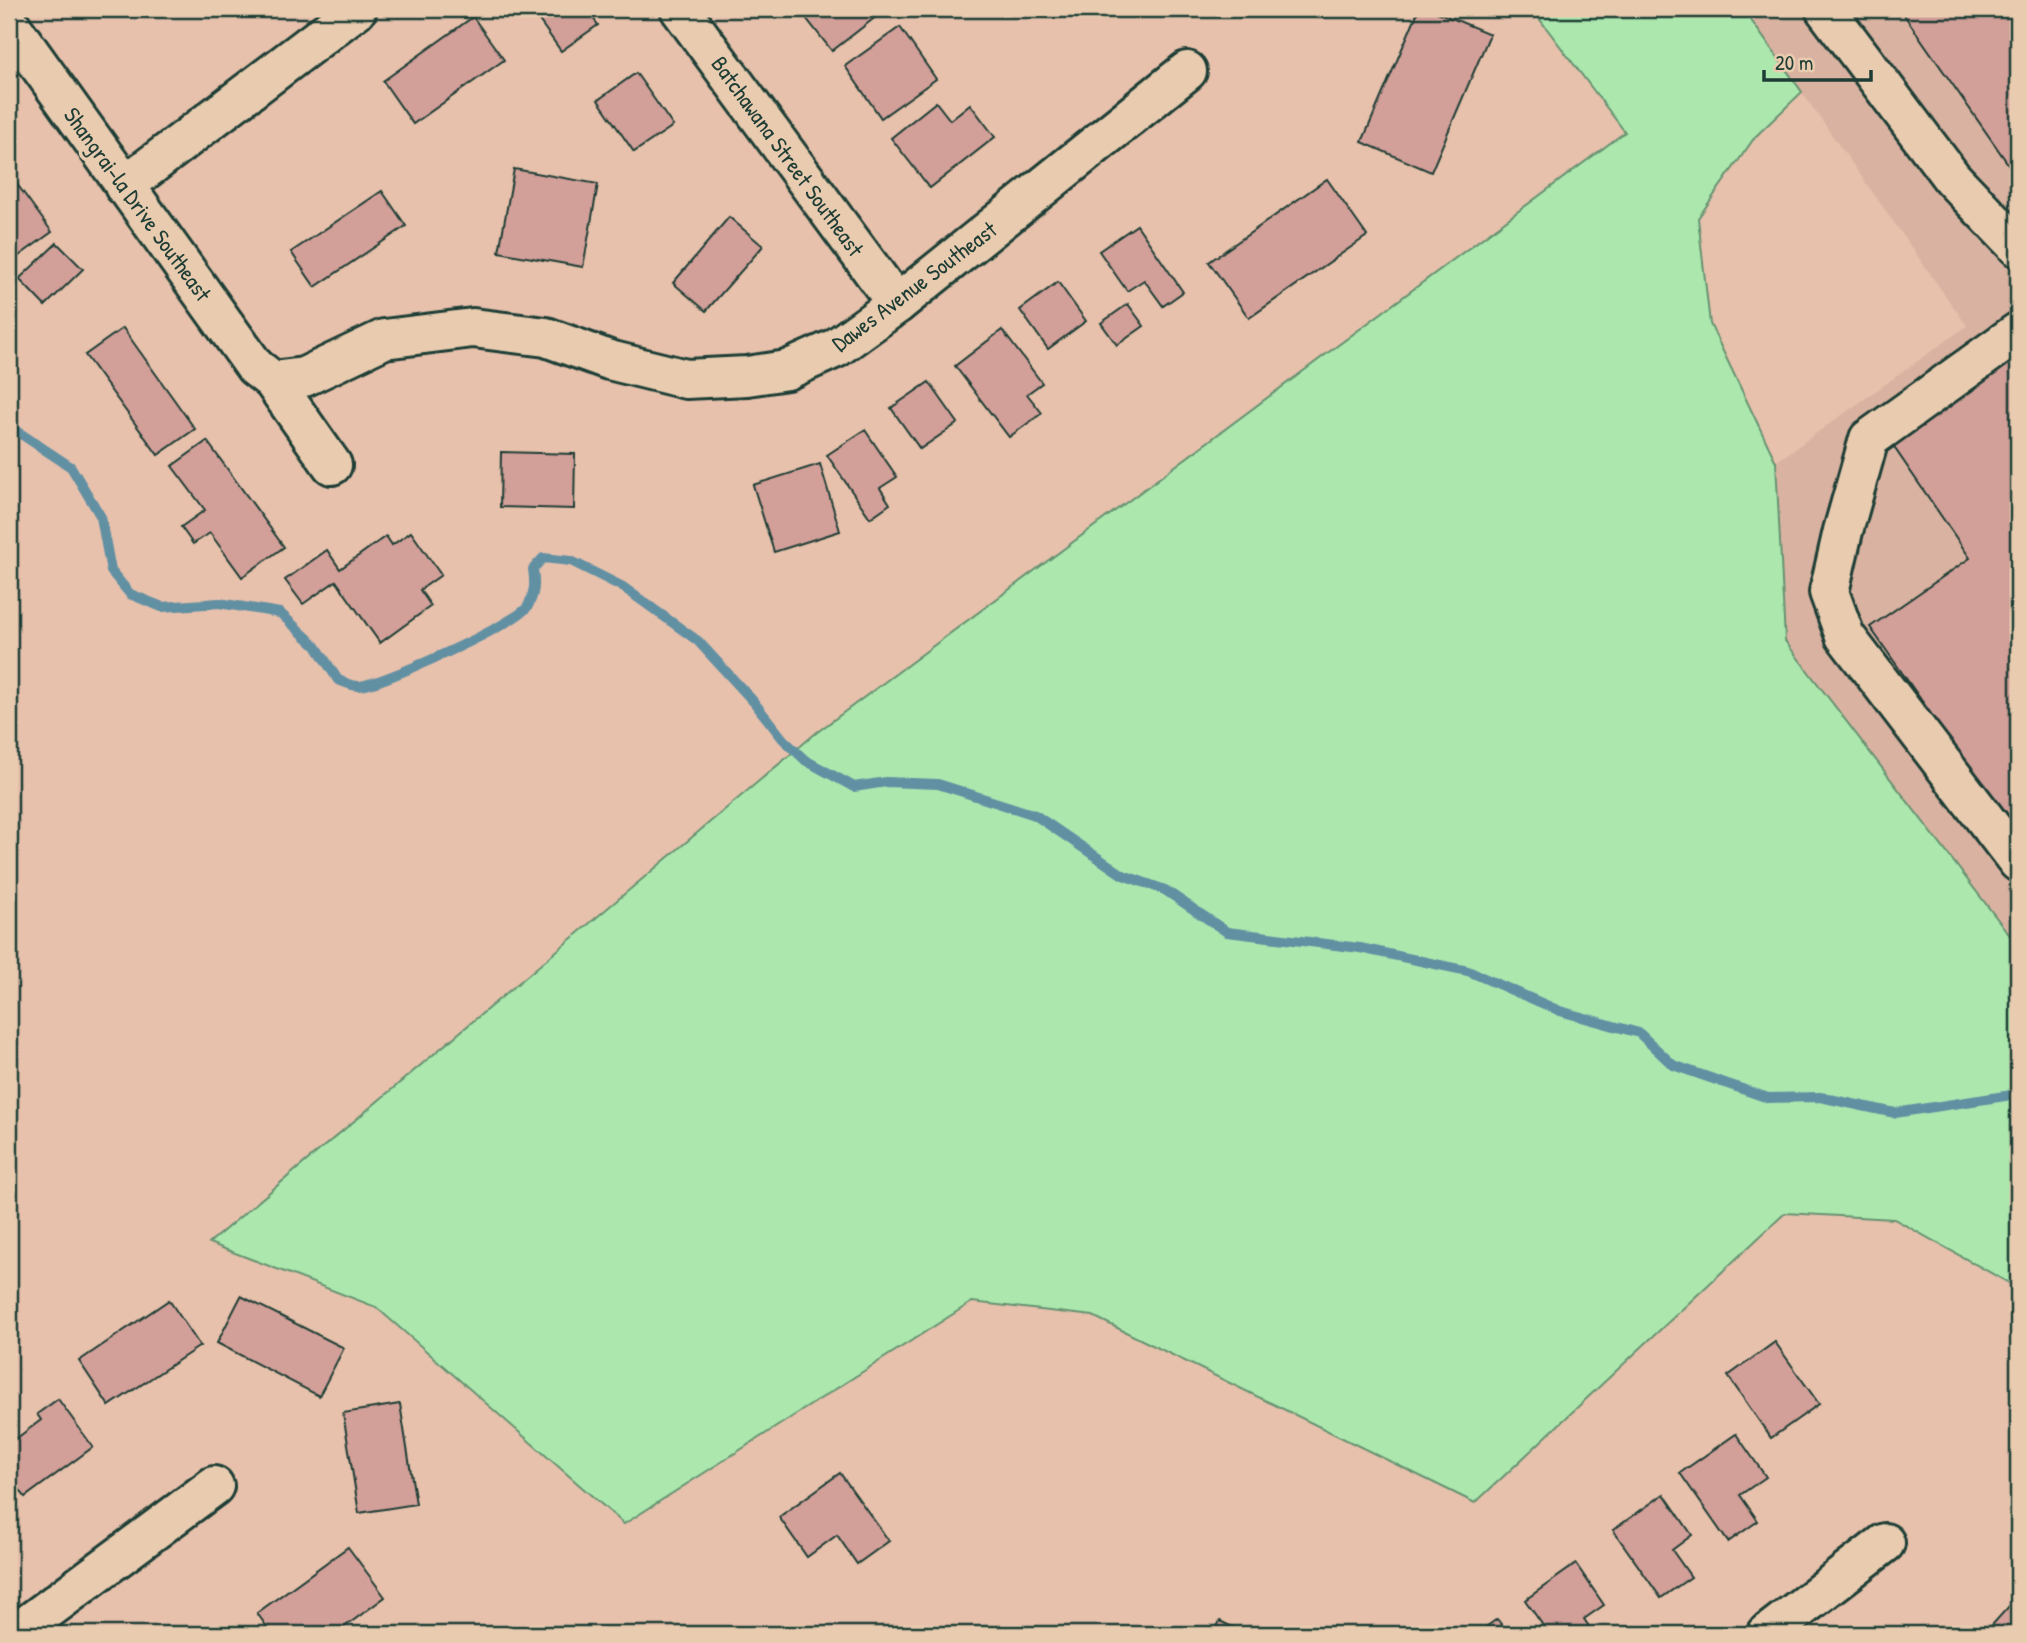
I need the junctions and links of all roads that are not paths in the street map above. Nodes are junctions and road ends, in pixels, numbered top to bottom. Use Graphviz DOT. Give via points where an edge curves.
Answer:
graph roads {
  1 [pos="357,9"];
  2 [pos="680,9"];
  3 [pos="1825,9"];
  4 [pos="9,23"];
  5 [pos="1187,71"];
  6 [pos="124,186"];
  7 [pos="2018,247"];
  8 [pos="897,304"];
  9 [pos="2018,332"];
  10 [pos="273,381"];
  11 [pos="332,465"];
  12 [pos="2018,862"];
  13 [pos="214,1486"];
  14 [pos="1885,1543"];
  15 [pos="15,1634"];
  16 [pos="1767,1634"];
  1 -- 6 [label="street"];
  2 -- 8 [label="street, Batchawana Street Southeast"];
  3 -- 7 [label="street" via="1952,178"];
  4 -- 6 [label="street, Shangrai-la Drive Southeast"];
  5 -- 8 [label="street, Dawes Avenue Southeast"];
  6 -- 10 [label="street, Shangrai-la Drive Southeast" via="255,367"];
  8 -- 10 [label="street, Dawes Avenue Southeast" via="836,348 787,370 747,376 686,379 609,360 546,337 473,328 384,339 304,377"];
  9 -- 12 [label="street" via="1869,439 1829,592 1845,636"];
  10 -- 11 [label="street, Shangrai-la Drive Southeast"];
  13 -- 15 [label="street"];
  14 -- 16 [label="street"];
}
